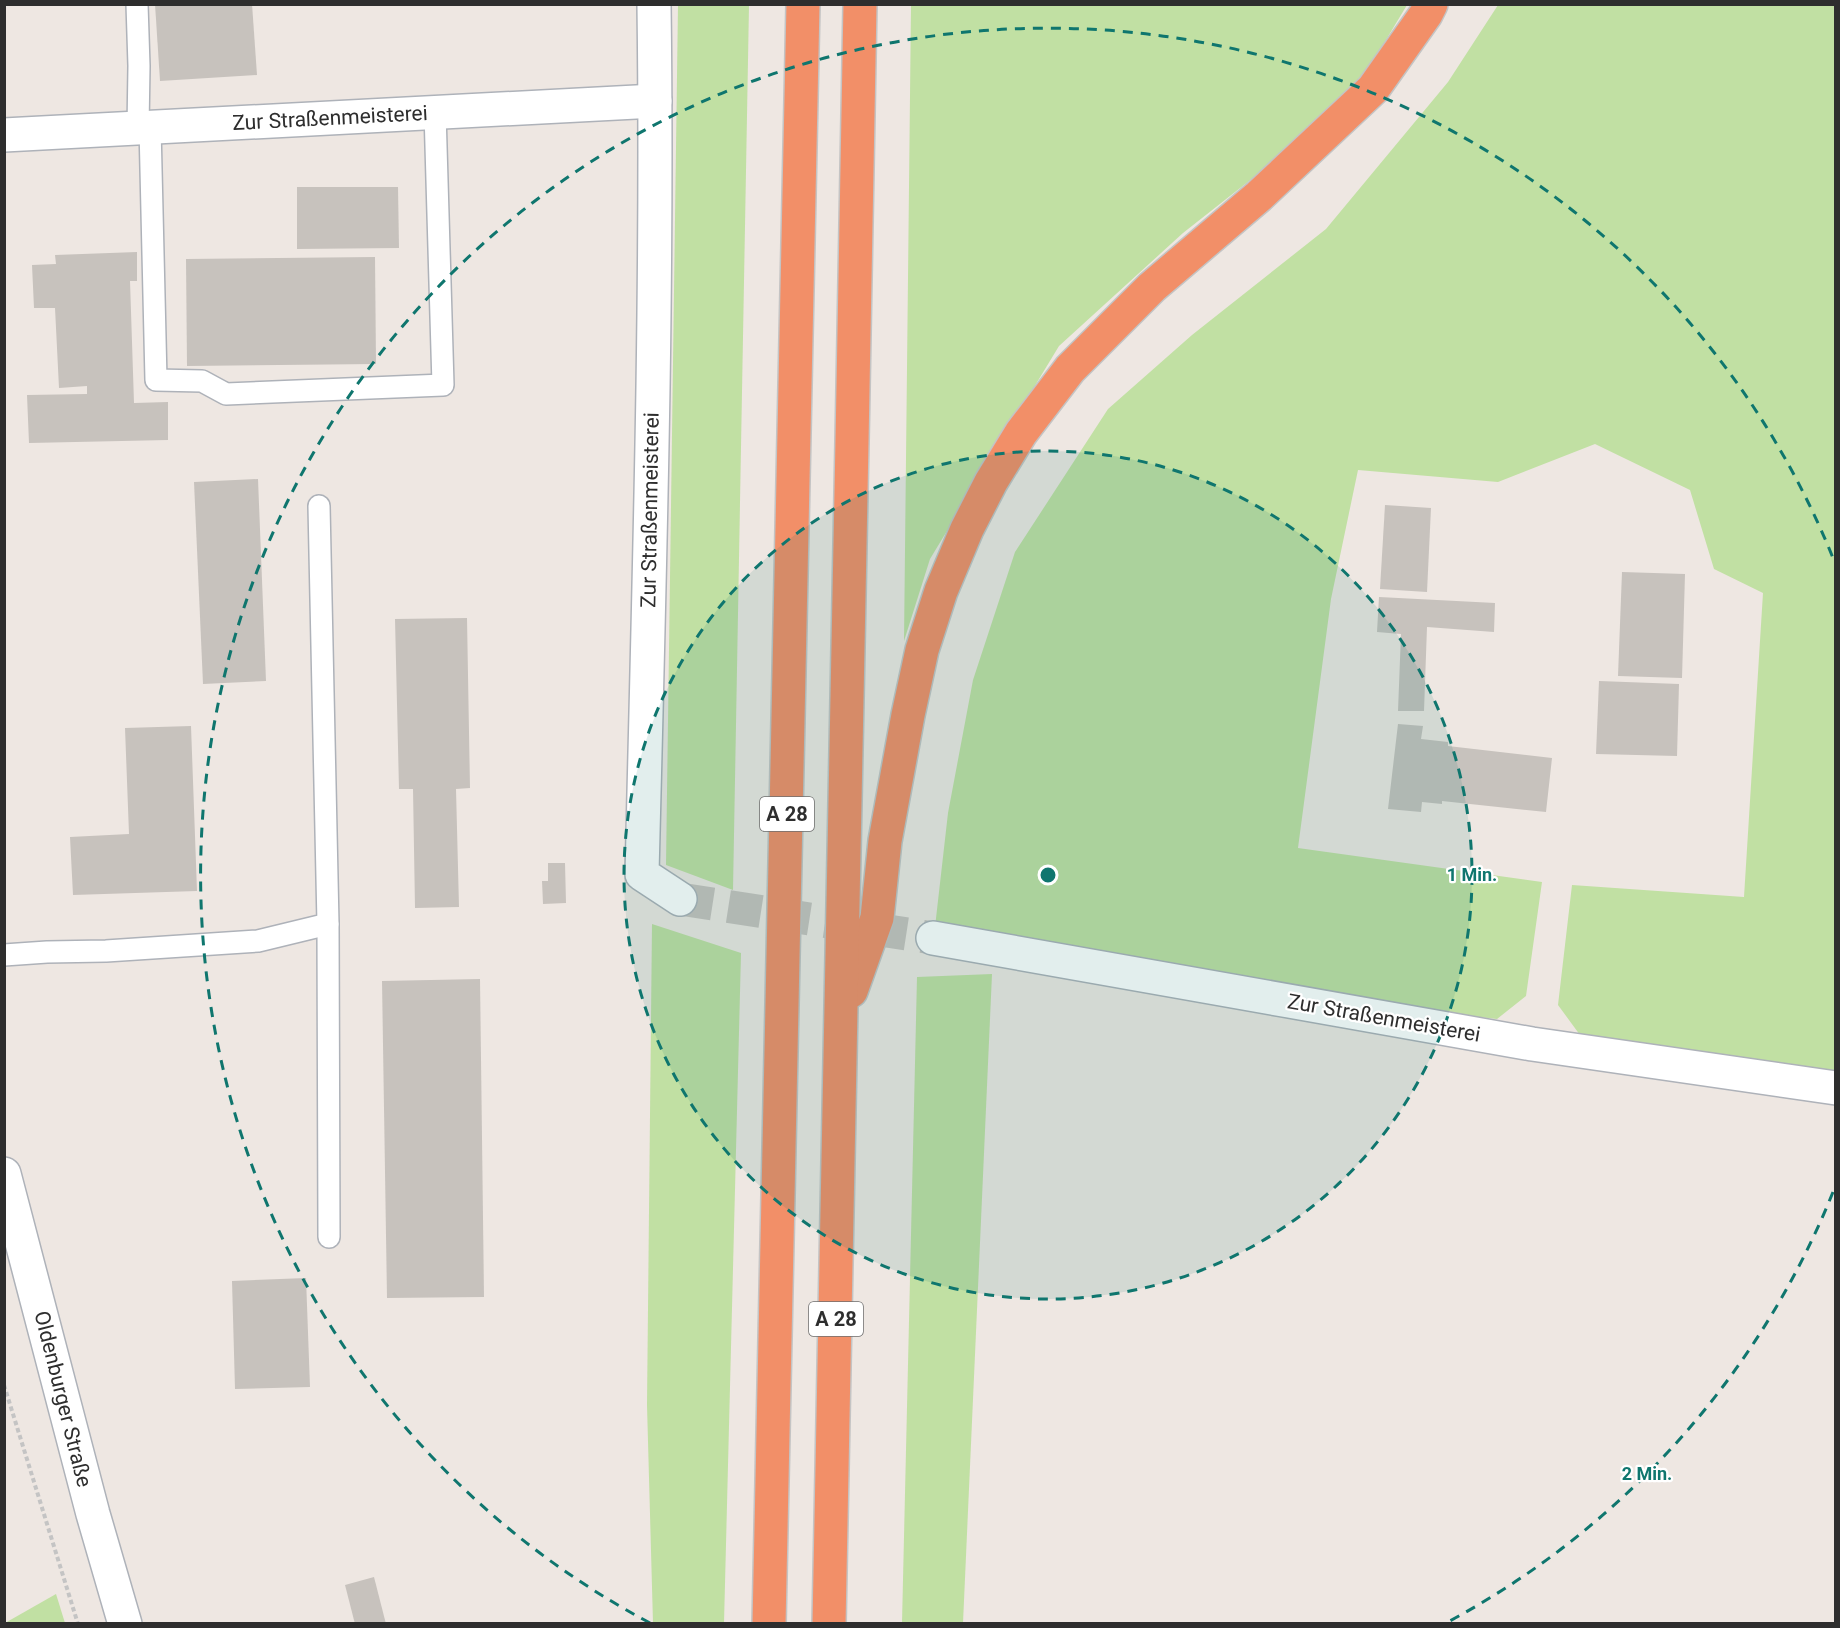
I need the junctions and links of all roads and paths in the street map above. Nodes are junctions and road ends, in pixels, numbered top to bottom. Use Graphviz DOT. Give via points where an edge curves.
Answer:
graph roads {
  1 [pos="136,4"];
  2 [pos="654,4"];
  3 [pos="803,4"];
  4 [pos="860,4"];
  5 [pos="1431,4"];
  6 [pos="655,101"];
  7 [pos="435,112"];
  8 [pos="144,128"];
  9 [pos="4,135"];
  10 [pos="319,506"];
  11 [pos="680,899"];
  12 [pos="328,924"];
  13 [pos="933,938"];
  14 [pos="4,955"];
  15 [pos="843,1015"];
  16 [pos="1836,1088"];
  17 [pos="4,1174"];
  18 [pos="329,1237"];
  19 [pos="4,1385"];
  20 [pos="78,1623"];
  21 [pos="125,1623"];
  22 [pos="770,1623"];
  23 [pos="829,1623"];
  1 -- 8 [label="lane"];
  2 -- 6 [label="street, Zur Straßenmeisterei"];
  3 -- 22 [label="highway, A 28"];
  4 -- 15 [label="highway, A 28"];
  5 -- 15 [label="highway" via="1372,89 1259,196 1152,287 1070,369 1021,433 992,482 945,580 922,650 885,841 877,918"];
  6 -- 7 [label="street, Zur Straßenmeisterei"];
  6 -- 11 [label="street, Zur Straßenmeisterei" via="651,525 642,874"];
  7 -- 8 [label="street, Zur Straßenmeisterei"];
  7 -- 8 [label="lane" via="443,385 226,394 202,381 156,380"];
  8 -- 9 [label="street, Zur Straßenmeisterei"];
  10 -- 12 [label="lane"];
  12 -- 14 [label="lane" via="258,941"];
  12 -- 18 [label="lane"];
  13 -- 16 [label="street, Zur Straßenmeisterei" via="1532,1044"];
  15 -- 23 [label="highway, A 28"];
  17 -- 21 [label="street, Oldenburger Straße"];
  19 -- 20 [label="path"];
}
